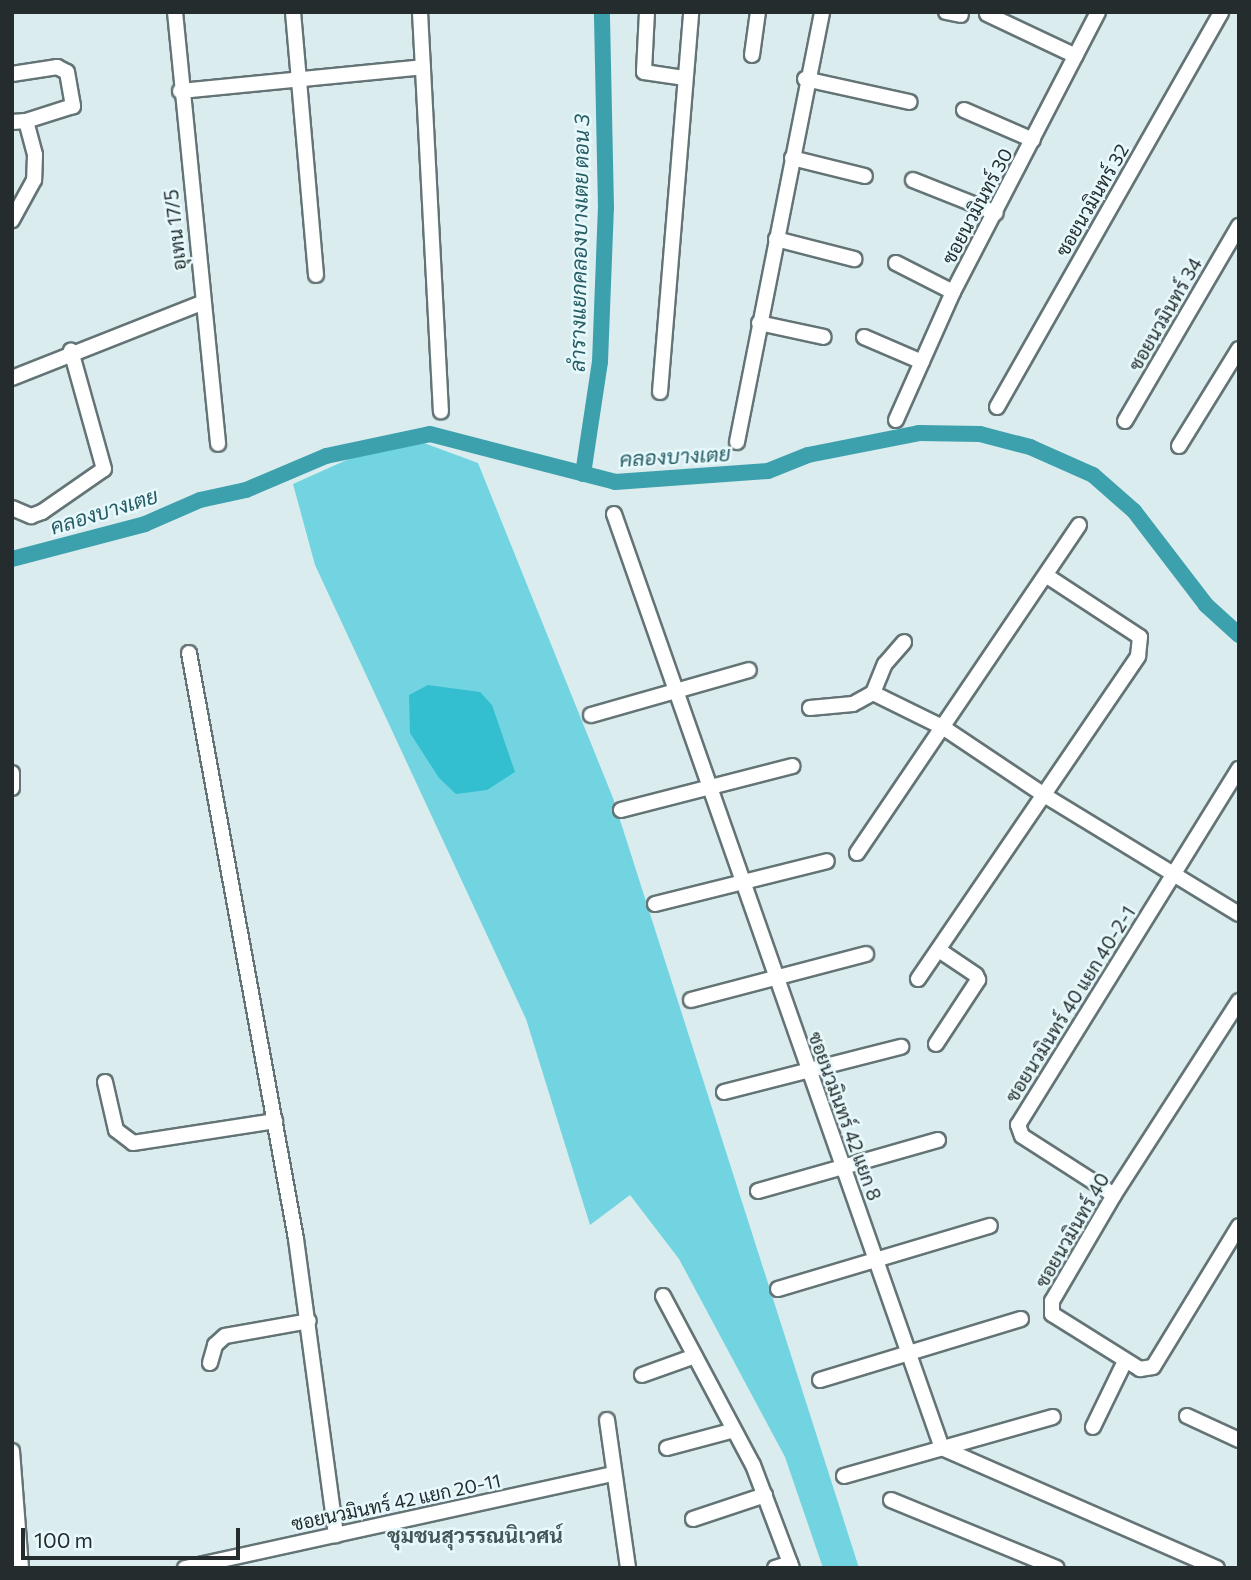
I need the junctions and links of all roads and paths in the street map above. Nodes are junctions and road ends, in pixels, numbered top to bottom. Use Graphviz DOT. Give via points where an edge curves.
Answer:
graph roads {
  1 [pos="176,12"];
  2 [pos="293,12"];
  3 [pos="420,12"];
  4 [pos="647,12"];
  5 [pos="691,12"];
  6 [pos="758,12"];
  7 [pos="821,12"];
  8 [pos="946,12"];
  9 [pos="1098,12"];
  10 [pos="1221,12"];
  11 [pos="987,14"];
  12 [pos="961,15"];
  13 [pos="752,55"];
  14 [pos="1076,56"];
  15 [pos="423,67"];
  16 [pos="12,75"];
  17 [pos="684,78"];
  18 [pos="298,79"];
  19 [pos="805,79"];
  20 [pos="180,92"];
  21 [pos="910,102"];
  22 [pos="964,110"];
  23 [pos="19,122"];
  24 [pos="1033,140"];
  25 [pos="792,158"];
  26 [pos="865,176"];
  27 [pos="913,180"];
  28 [pos="996,213"];
  29 [pos="12,220"];
  30 [pos="1239,226"];
  31 [pos="776,239"];
  32 [pos="854,259"];
  33 [pos="896,262"];
  34 [pos="316,275"];
  35 [pos="953,292"];
  36 [pos="201,303"];
  37 [pos="759,323"];
  38 [pos="824,337"];
  39 [pos="864,337"];
  40 [pos="1239,349"];
  41 [pos="71,351"];
  42 [pos="922,362"];
  43 [pos="12,378"];
  44 [pos="660,392"];
  45 [pos="997,407"];
  46 [pos="441,411"];
  47 [pos="896,421"];
  48 [pos="1125,421"];
  49 [pos="737,442"];
  50 [pos="218,444"];
  51 [pos="1179,446"];
  52 [pos="12,508"];
  53 [pos="614,513"];
  54 [pos="1079,525"];
  55 [pos="1047,576"];
  56 [pos="904,642"];
  57 [pos="189,653"];
  58 [pos="749,670"];
  59 [pos="677,691"];
  60 [pos="873,692"];
  61 [pos="810,708"];
  62 [pos="591,715"];
  63 [pos="944,728"];
  64 [pos="792,766"];
  65 [pos="1239,769"];
  66 [pos="12,773"];
  67 [pos="12,788"];
  68 [pos="710,788"];
  69 [pos="1044,795"];
  70 [pos="621,810"];
  71 [pos="857,853"];
  72 [pos="827,861"];
  73 [pos="1174,871"];
  74 [pos="742,882"];
  75 [pos="655,904"];
  76 [pos="1239,914"];
  77 [pos="939,950"];
  78 [pos="866,954"];
  79 [pos="776,978"];
  80 [pos="918,979"];
  81 [pos="691,1000"];
  82 [pos="1239,1001"];
  83 [pos="936,1044"];
  84 [pos="901,1047"];
  85 [pos="809,1073"];
  86 [pos="105,1082"];
  87 [pos="724,1092"];
  88 [pos="275,1121"];
  89 [pos="938,1140"];
  90 [pos="843,1166"];
  91 [pos="758,1191"];
  92 [pos="1114,1195"];
  93 [pos="990,1226"];
  94 [pos="1239,1226"];
  95 [pos="877,1262"];
  96 [pos="778,1289"];
  97 [pos="663,1296"];
  98 [pos="1021,1319"];
  99 [pos="309,1321"];
  100 [pos="909,1354"];
  101 [pos="695,1356"];
  102 [pos="1125,1361"];
  103 [pos="210,1363"];
  104 [pos="642,1375"];
  105 [pos="820,1380"];
  106 [pos="1187,1416"];
  107 [pos="1053,1417"];
  108 [pos="607,1420"];
  109 [pos="1093,1427"];
  110 [pos="734,1430"];
  111 [pos="1239,1440"];
  112 [pos="667,1448"];
  113 [pos="942,1448"];
  114 [pos="12,1451"];
  115 [pos="614,1474"];
  116 [pos="844,1476"];
  117 [pos="765,1495"];
  118 [pos="891,1500"];
  119 [pos="693,1519"];
  120 [pos="336,1535"];
  121 [pos="791,1566"];
  122 [pos="21,1568"];
  123 [pos="185,1568"];
  124 [pos="628,1568"];
  125 [pos="775,1568"];
  126 [pos="1057,1568"];
  127 [pos="1217,1568"];
  1 -- 20 [label="street, อุเทน 17/5"];
  2 -- 18 [label="street"];
  3 -- 15 [label="street"];
  4 -- 17 [label="street" via="644,72"];
  5 -- 17 [label="street"];
  6 -- 13 [label="street"];
  7 -- 19 [label="street"];
  8 -- 12 [label="street"];
  9 -- 14 [label="street, ซอยนวมินทร์ 30"];
  10 -- 45 [label="street, ซอยนวมินทร์ 32"];
  11 -- 14 [label="street"];
  14 -- 24 [label="street, ซอยนวมินทร์ 30"];
  15 -- 18 [label="street"];
  15 -- 46 [label="street"];
  16 -- 23 [label="street" via="57,67 67,72 72,106"];
  17 -- 44 [label="street"];
  18 -- 20 [label="street"];
  18 -- 34 [label="street"];
  19 -- 21 [label="street"];
  19 -- 25 [label="street"];
  20 -- 36 [label="street, อุเทน 17/5"];
  22 -- 24 [label="street"];
  23 -- 29 [label="street" via="35,155 34,180"];
  24 -- 28 [label="street, ซอยนวมินทร์ 30"];
  25 -- 26 [label="street"];
  25 -- 31 [label="street"];
  27 -- 28 [label="street"];
  28 -- 35 [label="street, ซอยนวมินทร์ 30"];
  30 -- 48 [label="street, ซอยนวมินทร์ 34"];
  31 -- 32 [label="street"];
  31 -- 37 [label="street"];
  33 -- 35 [label="street"];
  35 -- 42 [label="street, ซอยนวมินทร์ 30"];
  36 -- 41 [label="street"];
  36 -- 50 [label="street, อุเทน 17/5"];
  37 -- 38 [label="street"];
  37 -- 49 [label="street"];
  39 -- 42 [label="street"];
  40 -- 51 [label="street"];
  41 -- 43 [label="street"];
  41 -- 52 [label="street" via="104,469 42,512 31,516"];
  42 -- 47 [label="street, ซอยนวมินทร์ 30"];
  53 -- 59 [label="street, ซอยนวมินทร์ 42 แยก 8"];
  54 -- 55 [label="street"];
  55 -- 63 [label="street"];
  55 -- 69 [label="street" via="1140,637 1142,645"];
  56 -- 60 [label="street" via="885,664"];
  57 -- 88 [label="street"];
  58 -- 59 [label="street"];
  59 -- 62 [label="street"];
  59 -- 68 [label="street, ซอยนวมินทร์ 42 แยก 8"];
  60 -- 61 [label="street" via="853,704"];
  60 -- 63 [label="street"];
  63 -- 69 [label="street"];
  63 -- 71 [label="street"];
  64 -- 68 [label="street"];
  65 -- 73 [label="street"];
  66 -- 67 [label="street"];
  68 -- 70 [label="street"];
  68 -- 74 [label="street, ซอยนวมินทร์ 42 แยก 8"];
  69 -- 73 [label="street"];
  69 -- 77 [label="street"];
  72 -- 74 [label="street"];
  73 -- 76 [label="street"];
  73 -- 92 [label="street, ซอยนวมินทร์ 40 แยก 40-2-1" via="1018,1125 1022,1136"];
  74 -- 75 [label="street"];
  74 -- 79 [label="street, ซอยนวมินทร์ 42 แยก 8"];
  77 -- 80 [label="street"];
  77 -- 83 [label="street" via="978,981"];
  78 -- 79 [label="street"];
  79 -- 81 [label="street"];
  79 -- 85 [label="street, ซอยนวมินทร์ 42 แยก 8"];
  82 -- 92 [label="street, ซอยนวมินทร์ 40"];
  84 -- 85 [label="street"];
  85 -- 87 [label="street"];
  85 -- 90 [label="street, ซอยนวมินทร์ 42 แยก 8"];
  86 -- 88 [label="street" via="116,1130 133,1143"];
  88 -- 99 [label="street"];
  89 -- 90 [label="street"];
  90 -- 91 [label="street"];
  90 -- 95 [label="street, ซอยนวมินทร์ 42 แยก 8"];
  92 -- 102 [label="street, ซอยนวมินทร์ 40" via="1052,1301 1052,1314"];
  93 -- 95 [label="street"];
  94 -- 102 [label="street, ซอยนวมินทร์ 40" via="1153,1367 1140,1369"];
  95 -- 96 [label="street"];
  95 -- 100 [label="street, ซอยนวมินทร์ 42 แยก 8"];
  97 -- 101 [label="street"];
  98 -- 100 [label="street"];
  99 -- 103 [label="street" via="225,1336 215,1345"];
  99 -- 120 [label="street"];
  100 -- 105 [label="street"];
  100 -- 113 [label="street, ซอยนวมินทร์ 42 แยก 8"];
  101 -- 104 [label="street"];
  101 -- 110 [label="street"];
  102 -- 109 [label="street"];
  106 -- 111 [label="street"];
  107 -- 113 [label="street"];
  108 -- 115 [label="street"];
  110 -- 112 [label="street"];
  110 -- 117 [label="street"];
  113 -- 116 [label="street"];
  113 -- 127 [label="street"];
  114 -- 122 [label="street"];
  115 -- 120 [label="street, ซอยนวมินทร์ 42 แยก 20-11"];
  115 -- 124 [label="street"];
  117 -- 119 [label="street"];
  117 -- 121 [label="street"];
  118 -- 126 [label="street"];
  120 -- 123 [label="street, ซอยนวมินทร์ 42 แยก 20-11"];
  121 -- 125 [label="street"];
}
